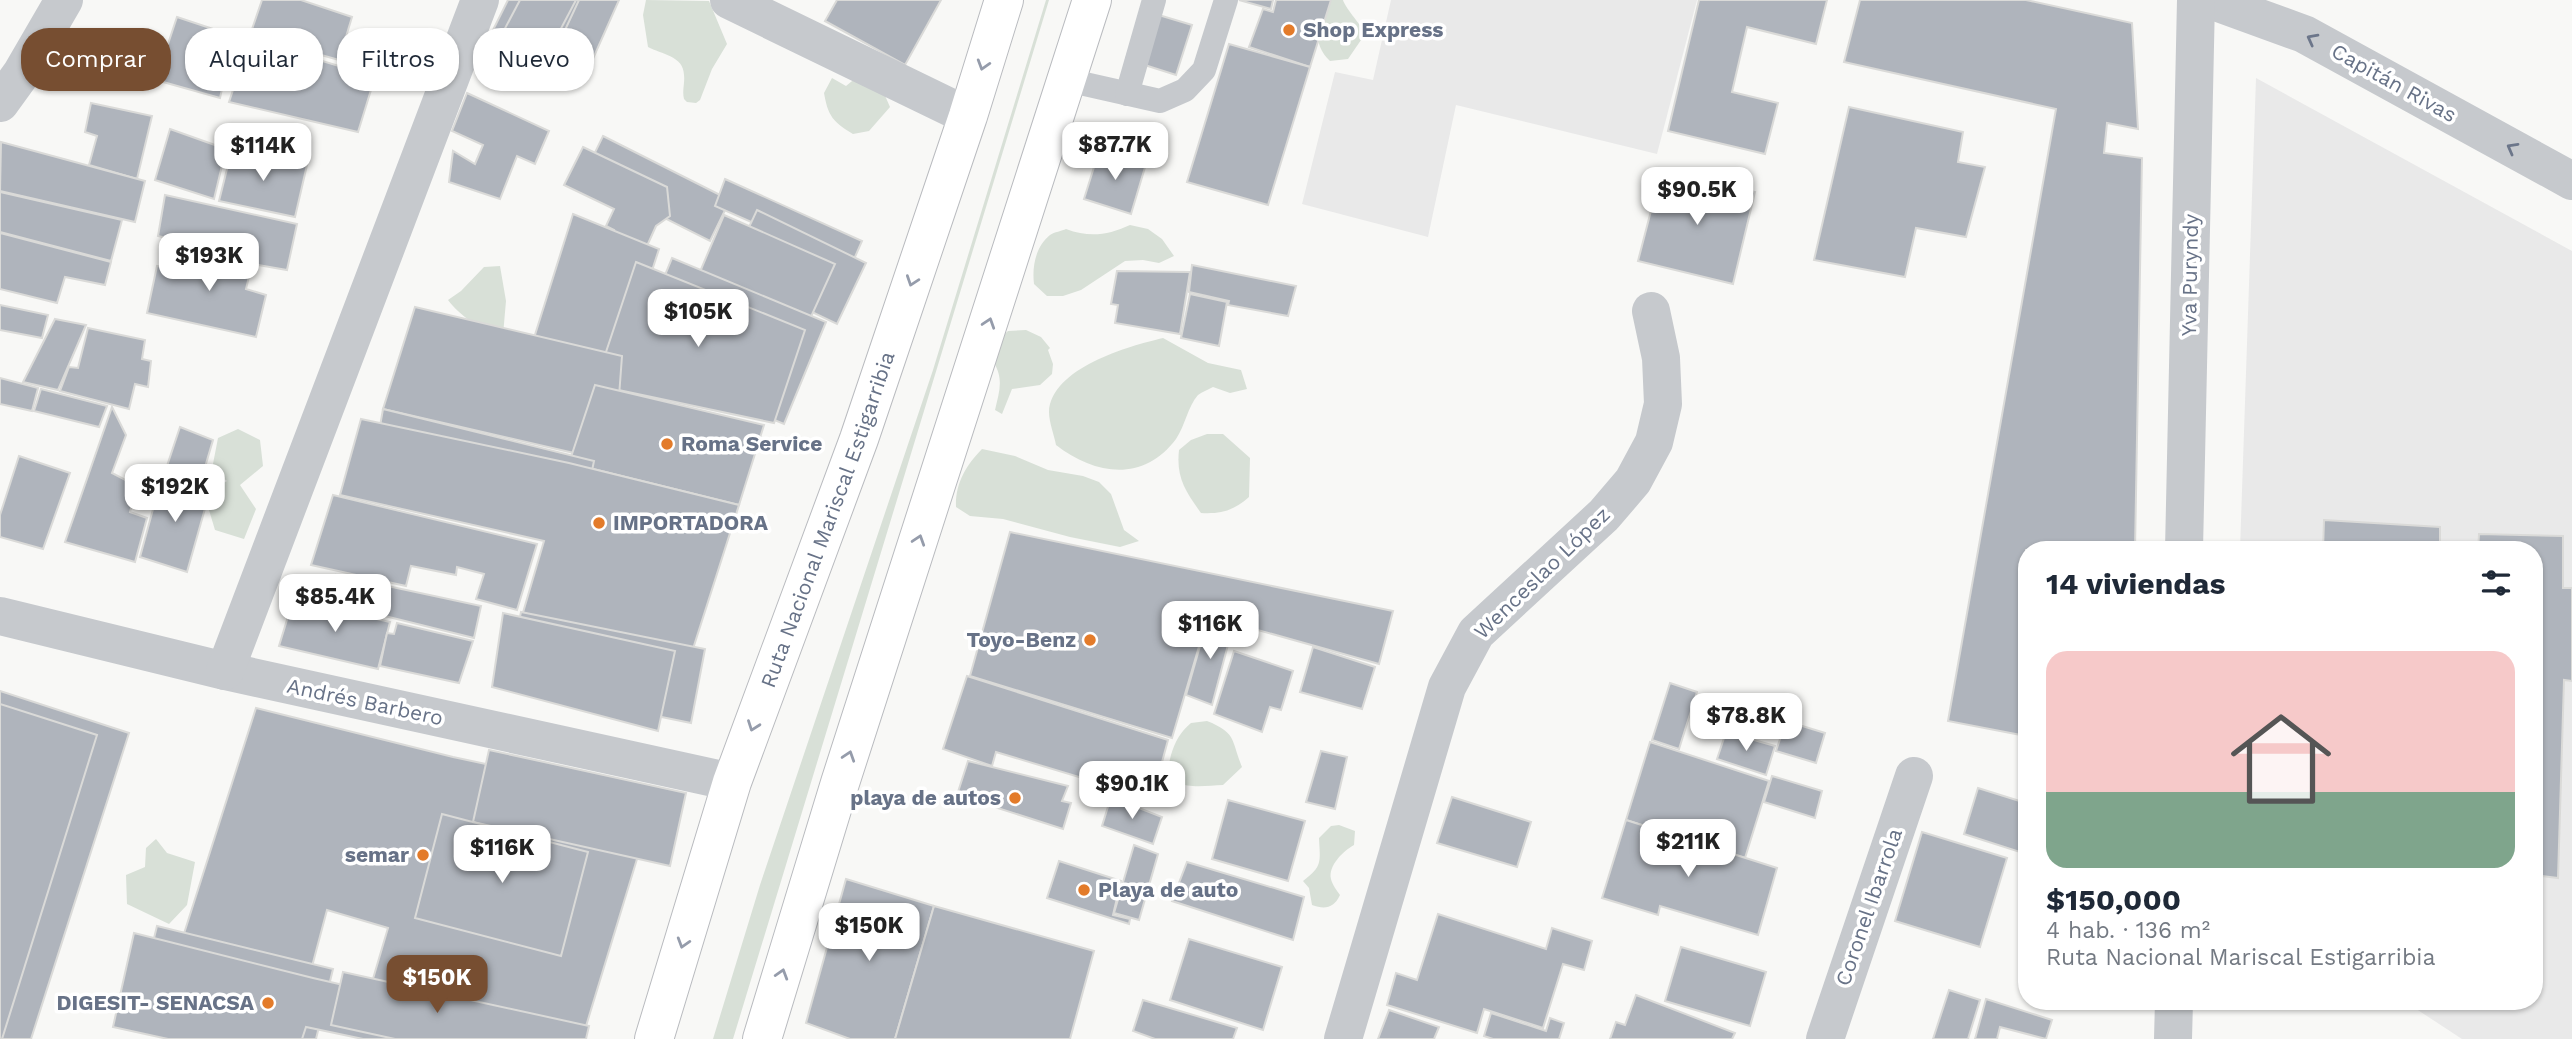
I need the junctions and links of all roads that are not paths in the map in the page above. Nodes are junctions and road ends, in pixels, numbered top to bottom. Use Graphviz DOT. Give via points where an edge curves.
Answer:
graph roads {
  1 [pos="64,0"];
  2 [pos="480,0"];
  3 [pos="729,0"];
  4 [pos="1004,0"];
  5 [pos="1092,0"];
  6 [pos="1154,0"];
  7 [pos="1226,0"];
  8 [pos="2196,0"];
  9 [pos="2210,0"];
  10 [pos="1067,80"];
  11 [pos="1128,94"];
  12 [pos="0,103"];
  13 [pos="968,116"];
  14 [pos="2572,181"];
  15 [pos="1651,311"];
  16 [pos="2184,541"];
  17 [pos="0,616"];
  18 [pos="225,671"];
  19 [pos="1914,776"];
  20 [pos="732,782"];
  21 [pos="2174,1010"];
  22 [pos="654,1039"];
  23 [pos="762,1039"];
  24 [pos="1343,1039"];
  25 [pos="1825,1039"];
  26 [pos="2173,1039"];
  1 -- 12 [label="street"];
  2 -- 18 [label="street"];
  3 -- 13 [label="street"];
  4 -- 13 [label="highway, Ruta Nacional Mariscal Estigarribia, one-way"];
  5 -- 10 [label="highway"];
  6 -- 11 [label="lane"];
  7 -- 11 [label="lane" via="1204,70 1185,90 1160,101"];
  8 -- 16 [label="street, Yva Puryndy"];
  14 -- 9 [label="street, Capitán Rivas, one-way" via="2304,34"];
  10 -- 11 [label="lane"];
  23 -- 10 [label="highway, one-way"];
  13 -- 20 [label="highway, Ruta Nacional Mariscal Estigarribia, one-way" via="859,439"];
  15 -- 24 [label="street, Wenceslao López" via="1661,358 1663,404 1654,442 1633,481 1604,514 1476,632 1447,687"];
  17 -- 18 [label="street, Andrés Barbero"];
  18 -- 20 [label="street, Andrés Barbero"];
  19 -- 25 [label="street, Coronel Ibarrola"];
  20 -- 22 [label="highway, Ruta Nacional Mariscal Estigarribia, one-way"];
  21 -- 26 [label="street"];
}
